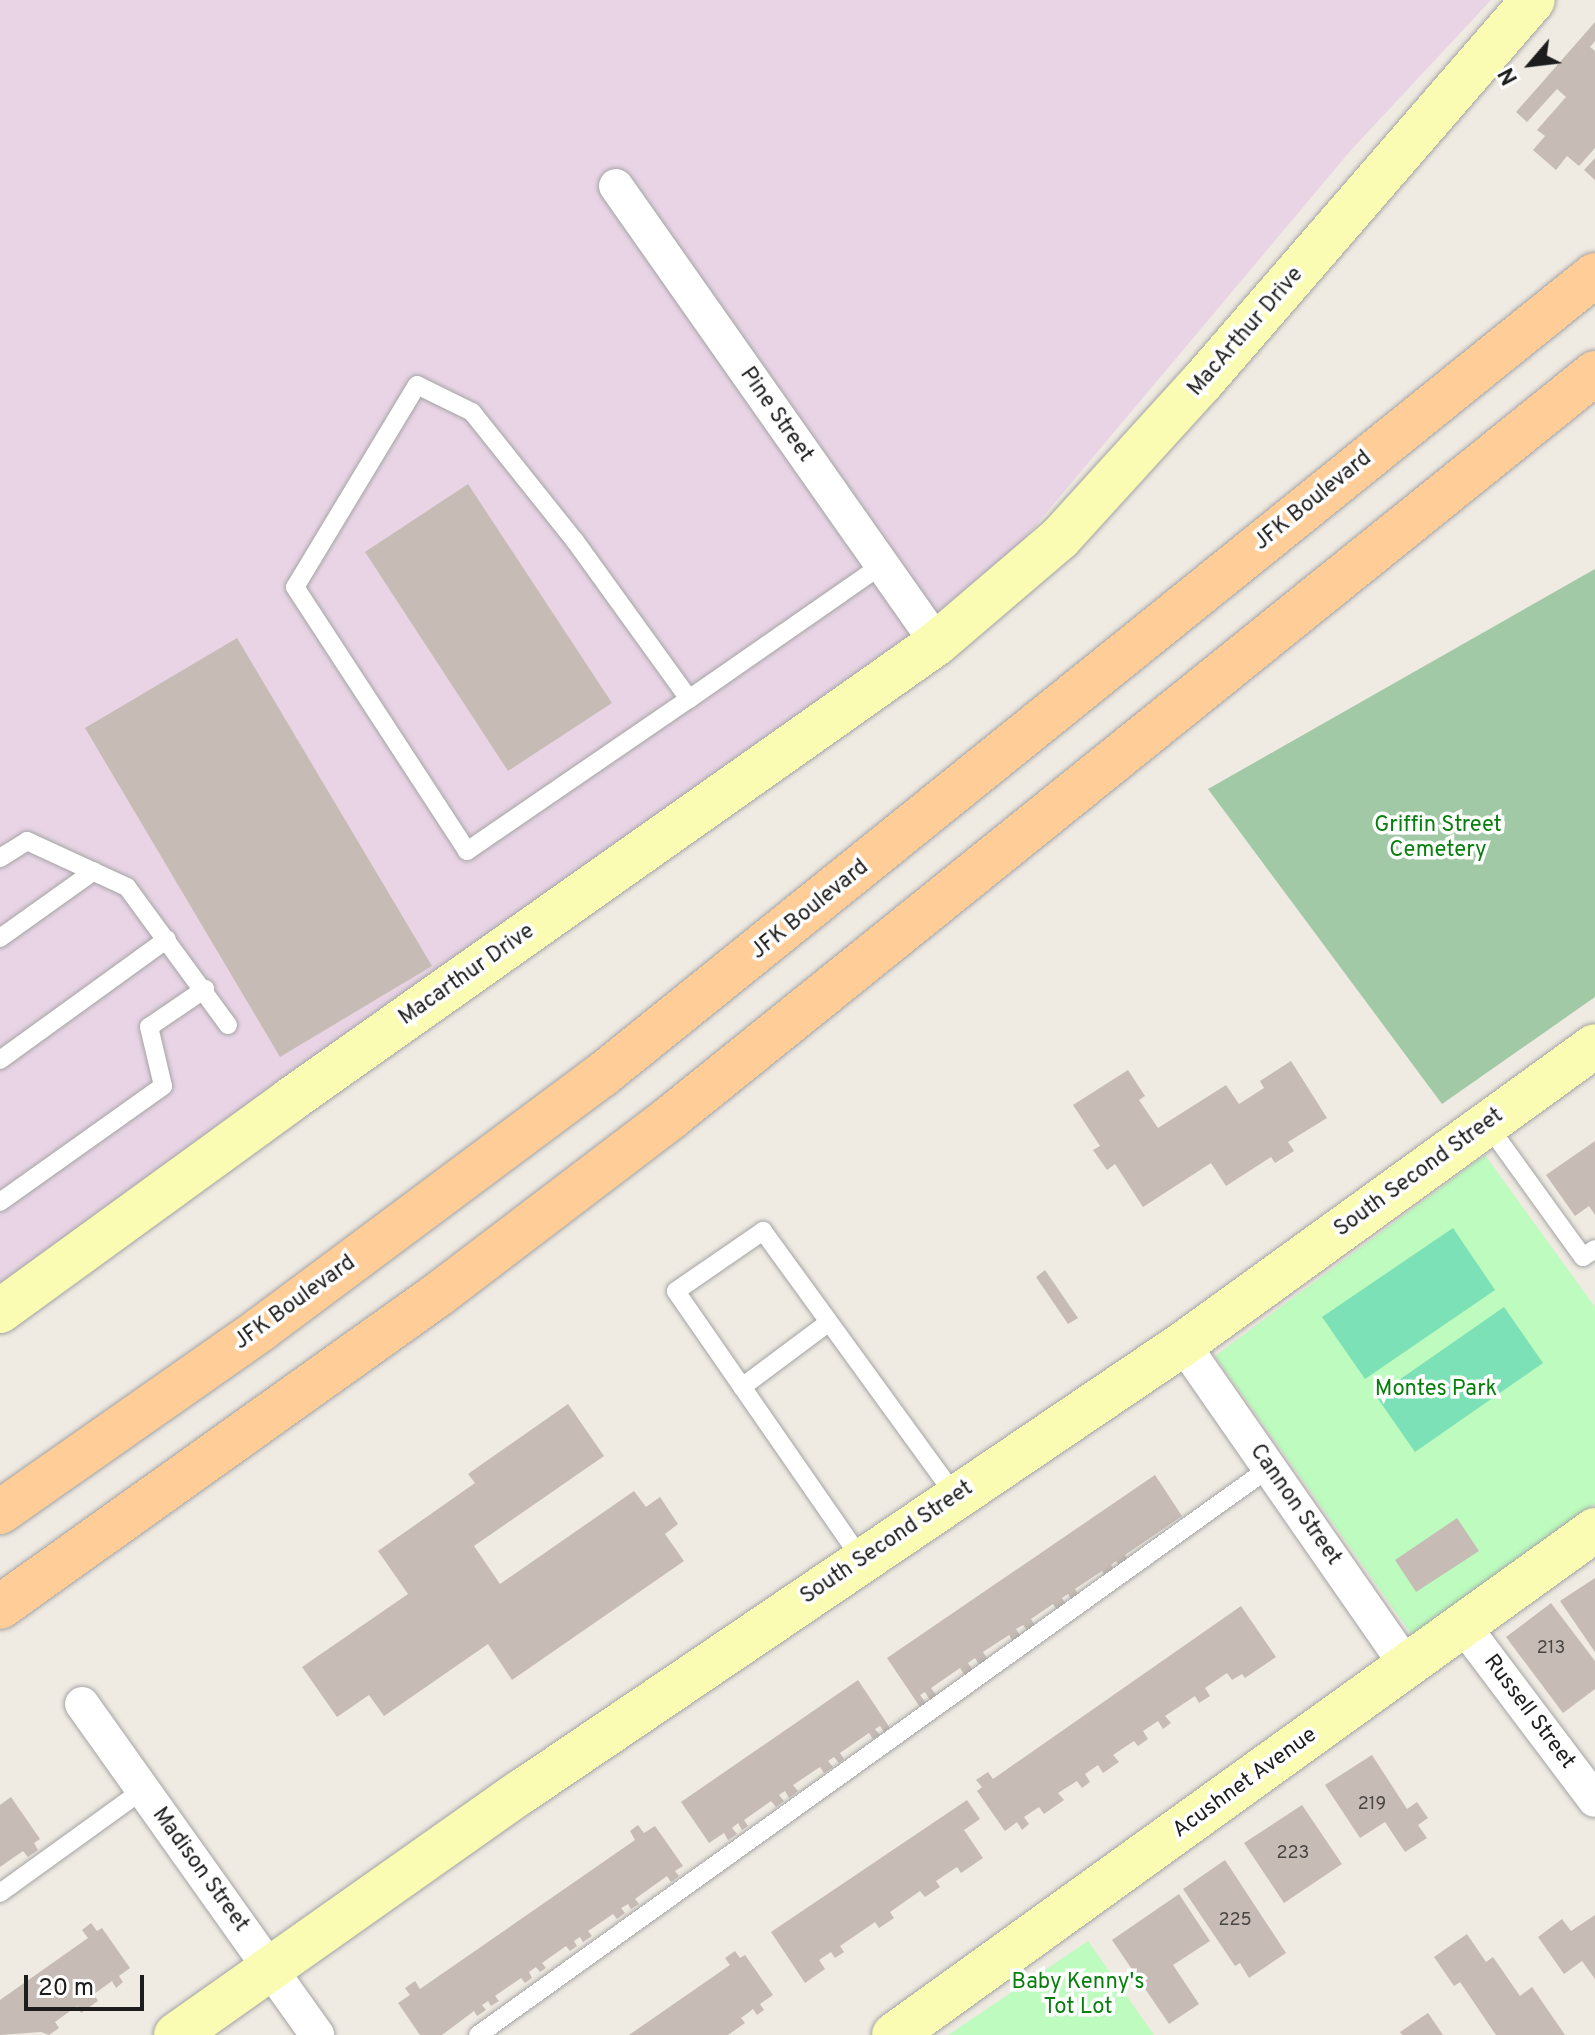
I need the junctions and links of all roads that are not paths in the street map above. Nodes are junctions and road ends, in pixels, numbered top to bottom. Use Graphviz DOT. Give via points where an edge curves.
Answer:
graph roads {
  1 [pos="1533,0"];
  2 [pos="616,186"];
  3 [pos="1595,275"];
  4 [pos="1595,373"];
  5 [pos="882,565"];
  6 [pos="937,643"];
  7 [pos="689,699"];
  8 [pos="0,858"];
  9 [pos="94,871"];
  10 [pos="0,938"];
  11 [pos="167,939"];
  12 [pos="205,989"];
  13 [pos="228,1025"];
  14 [pos="1595,1046"];
  15 [pos="0,1060"];
  16 [pos="1487,1124"];
  17 [pos="0,1202"];
  18 [pos="1589,1253"];
  19 [pos="0,1311"];
  20 [pos="828,1323"];
  21 [pos="1183,1344"];
  22 [pos="742,1387"];
  23 [pos="1269,1468"];
  24 [pos="956,1497"];
  25 [pos="0,1512"];
  26 [pos="1595,1530"];
  27 [pos="862,1560"];
  28 [pos="0,1607"];
  29 [pos="1463,1625"];
  30 [pos="1407,1666"];
  31 [pos="82,1704"];
  32 [pos="143,1790"];
  33 [pos="1595,1800"];
  34 [pos="0,1893"];
  35 [pos="270,1968"];
  36 [pos="176,2035"];
  37 [pos="317,2035"];
  38 [pos="478,2035"];
  39 [pos="894,2035"];
  1 -- 6 [label="street, MacArthur Drive" via="1060,538"];
  2 -- 5 [label="street, Pine Street"];
  3 -- 25 [label="main road, JFK Boulevard" via="602,1075 261,1329"];
  4 -- 28 [label="main road" via="683,1108 439,1294"];
  5 -- 6 [label="street, Pine Street"];
  5 -- 7 [label="lane"];
  6 -- 19 [label="street, Macarthur Drive"];
  7 -- 7 [label="lane" via="467,851 295,587 417,385 472,412 575,541"];
  8 -- 9 [label="lane" via="27,841"];
  9 -- 10 [label="lane"];
  9 -- 11 [label="lane" via="127,887"];
  11 -- 12 [label="lane"];
  11 -- 15 [label="lane"];
  12 -- 13 [label="lane"];
  12 -- 17 [label="lane" via="149,1027 163,1086"];
  14 -- 16 [label="street, South Second Street"];
  16 -- 18 [label="lane"];
  16 -- 21 [label="street, South Second Street"];
  20 -- 22 [label="lane"];
  20 -- 22 [label="lane" via="763,1231 676,1291"];
  20 -- 24 [label="lane"];
  21 -- 23 [label="street, Cannon Street"];
  21 -- 24 [label="street, South Second Street"];
  22 -- 27 [label="lane"];
  23 -- 30 [label="street, Cannon Street"];
  23 -- 38 [label="lane"];
  24 -- 27 [label="street, South Second Street"];
  26 -- 29 [label="street, Acushnet Avenue"];
  27 -- 35 [label="street, South Second Street"];
  29 -- 30 [label="street, Acushnet Avenue"];
  29 -- 33 [label="street, Russell Street"];
  30 -- 39 [label="street, Acushnet Avenue"];
  31 -- 32 [label="street, Madison Street"];
  32 -- 34 [label="lane"];
  32 -- 35 [label="street, Madison Street"];
  35 -- 36 [label="street, South Second Street"];
  35 -- 37 [label="street, Madison Street"];
}
